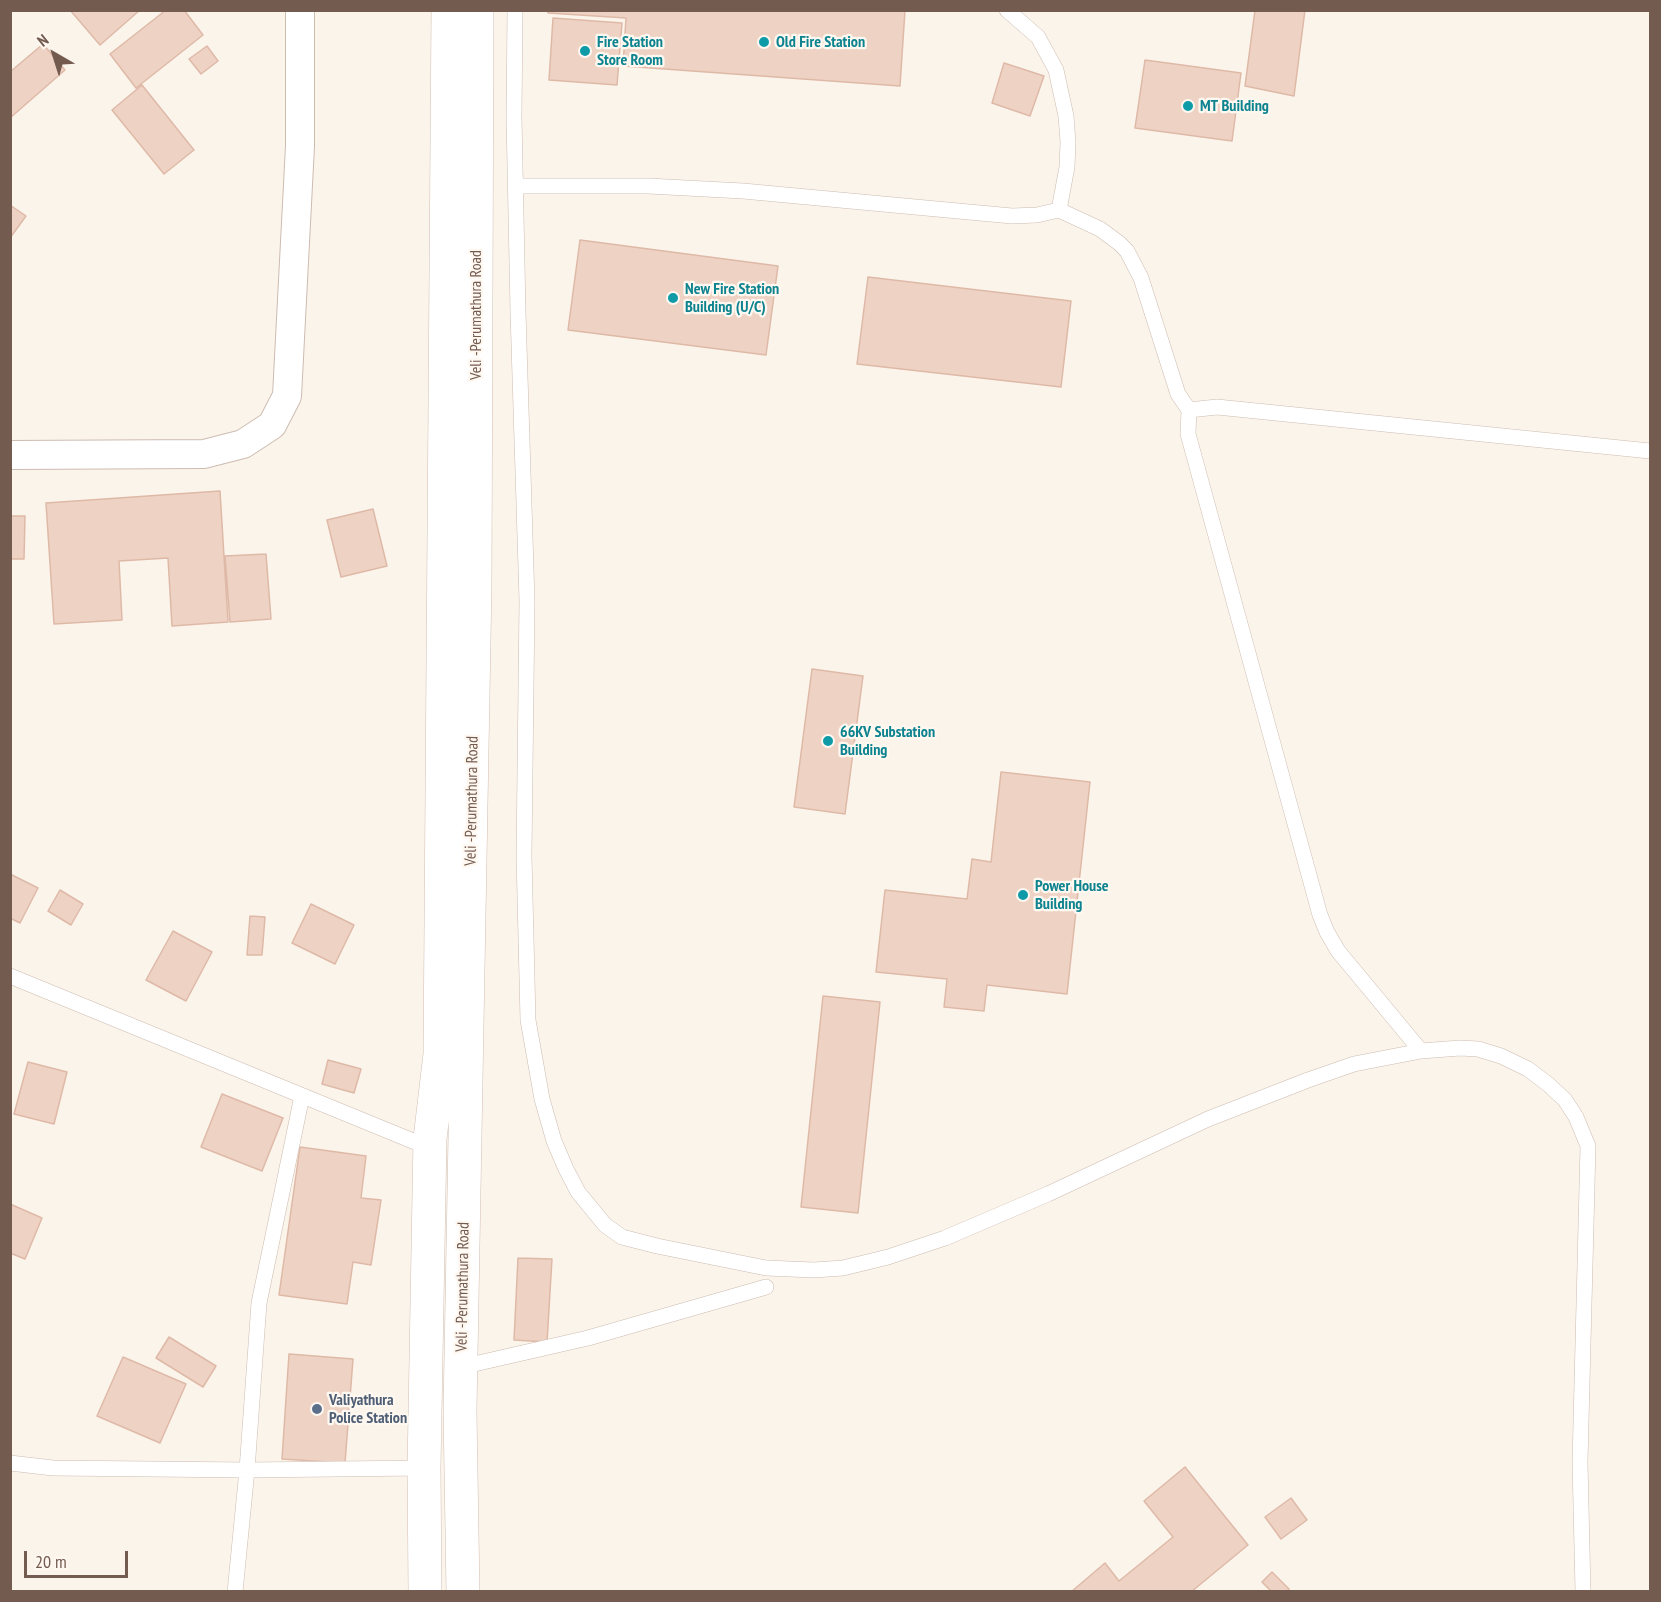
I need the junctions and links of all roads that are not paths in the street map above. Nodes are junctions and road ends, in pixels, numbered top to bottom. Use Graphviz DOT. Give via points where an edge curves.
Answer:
graph roads {
  1 [pos="300,10"];
  2 [pos="448,10"];
  3 [pos="477,10"];
  4 [pos="515,10"];
  5 [pos="1007,10"];
  6 [pos="515,186"];
  7 [pos="1059,210"];
  8 [pos="1189,410"];
  9 [pos="1650,451"];
  10 [pos="10,455"];
  11 [pos="10,976"];
  12 [pos="1421,1051"];
  13 [pos="302,1096"];
  14 [pos="430,1148"];
  15 [pos="766,1287"];
  16 [pos="461,1367"];
  17 [pos="10,1463"];
  18 [pos="424,1468"];
  19 [pos="247,1470"];
  20 [pos="235,1592"];
  21 [pos="425,1592"];
  22 [pos="463,1592"];
  23 [pos="1583,1592"];
  1 -- 10 [label="street" via="300,146 287,396 272,425 243,444 204,454"];
  2 -- 14 [label="main road" via="440,1054"];
  3 -- 16 [label="main road, Veli -Perumathura Road" via="476,585"];
  4 -- 6 [label="lane"];
  5 -- 7 [label="lane" via="1038,37 1058,77 1068,142"];
  6 -- 7 [label="lane" via="743,191 1012,216"];
  6 -- 12 [label="lane" via="527,601 524,856 528,1020 538,1079 555,1141 578,1192 605,1225 622,1237 766,1268 843,1268 974,1227 1208,1119 1308,1080 1354,1064"];
  7 -- 8 [label="lane" via="1109,235 1127,251 1142,278 1178,394"];
  8 -- 9 [label="lane" via="1217,407"];
  8 -- 12 [label="lane" via="1188,434 1320,915 1338,951"];
  11 -- 13 [label="lane"];
  12 -- 23 [label="lane" via="1478,1049 1520,1064 1565,1100 1588,1146 1580,1462"];
  13 -- 14 [label="lane"];
  13 -- 19 [label="lane" via="259,1303"];
  14 -- 18 [label="main road"];
  15 -- 16 [label="lane" via="588,1338"];
  16 -- 22 [label="main road, Veli -Perumathura Road"];
  17 -- 19 [label="lane" via="53,1468"];
  18 -- 19 [label="lane"];
  18 -- 21 [label="main road"];
  19 -- 20 [label="lane"];
}
